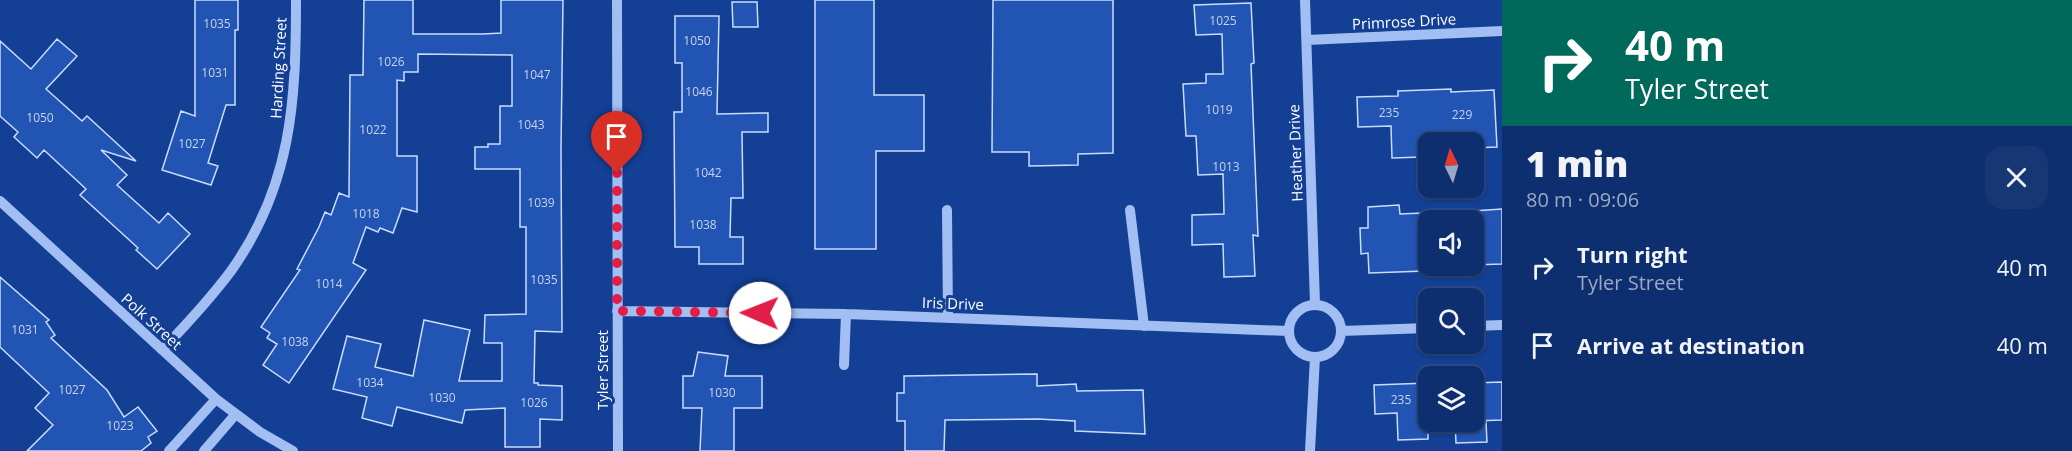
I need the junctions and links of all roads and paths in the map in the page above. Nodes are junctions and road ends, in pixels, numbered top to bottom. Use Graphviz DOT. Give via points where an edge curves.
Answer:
graph roads {
  1 [pos="296,0"];
  2 [pos="617,0"];
  3 [pos="1305,0"];
  4 [pos="1502,31"];
  5 [pos="1306,40"];
  6 [pos="0,201"];
  7 [pos="947,210"];
  8 [pos="1130,210"];
  9 [pos="1315,304"];
  10 [pos="617,311"];
  11 [pos="846,314"];
  12 [pos="948,318"];
  13 [pos="1502,325"];
  14 [pos="1144,326"];
  15 [pos="1484,326"];
  16 [pos="1418,328"];
  17 [pos="1288,330"];
  18 [pos="1341,331"];
  19 [pos="162,350"];
  20 [pos="1315,357"];
  21 [pos="844,365"];
  22 [pos="216,399"];
  23 [pos="235,415"];
  24 [pos="169,451"];
  25 [pos="204,451"];
  26 [pos="293,451"];
  27 [pos="618,451"];
  28 [pos="1310,451"];
  1 -- 19 [label="street, Harding Street" via="293,102 278,178 262,217 231,271"];
  2 -- 10 [label="street, Tyler Street"];
  3 -- 5 [label="street, Heather Drive"];
  4 -- 5 [label="street, Primrose Drive"];
  5 -- 9 [label="street, Heather Drive"];
  6 -- 19 [label="street, Polk Street"];
  7 -- 12 [label="street"];
  8 -- 14 [label="street"];
  9 -- 17 [label="street" via="1299,309"];
  9 -- 18 [label="street" via="1324,305 1337,315"];
  10 -- 11 [label="street, Iris Drive"];
  10 -- 27 [label="street, Tyler Street"];
  11 -- 12 [label="street, Iris Drive"];
  11 -- 21 [label="street"];
  12 -- 14 [label="street, Iris Drive"];
  13 -- 15 [label="street"];
  14 -- 17 [label="street, Iris Drive"];
  16 -- 18 [label="street"];
  17 -- 20 [label="street" via="1292,346"];
  18 -- 20 [label="street" via="1331,353"];
  19 -- 22 [label="street, Polk Street"];
  20 -- 28 [label="street"];
  22 -- 23 [label="street, Polk Street"];
  22 -- 24 [label="street"];
  23 -- 25 [label="street"];
  23 -- 26 [label="street, Polk Street"];
}
